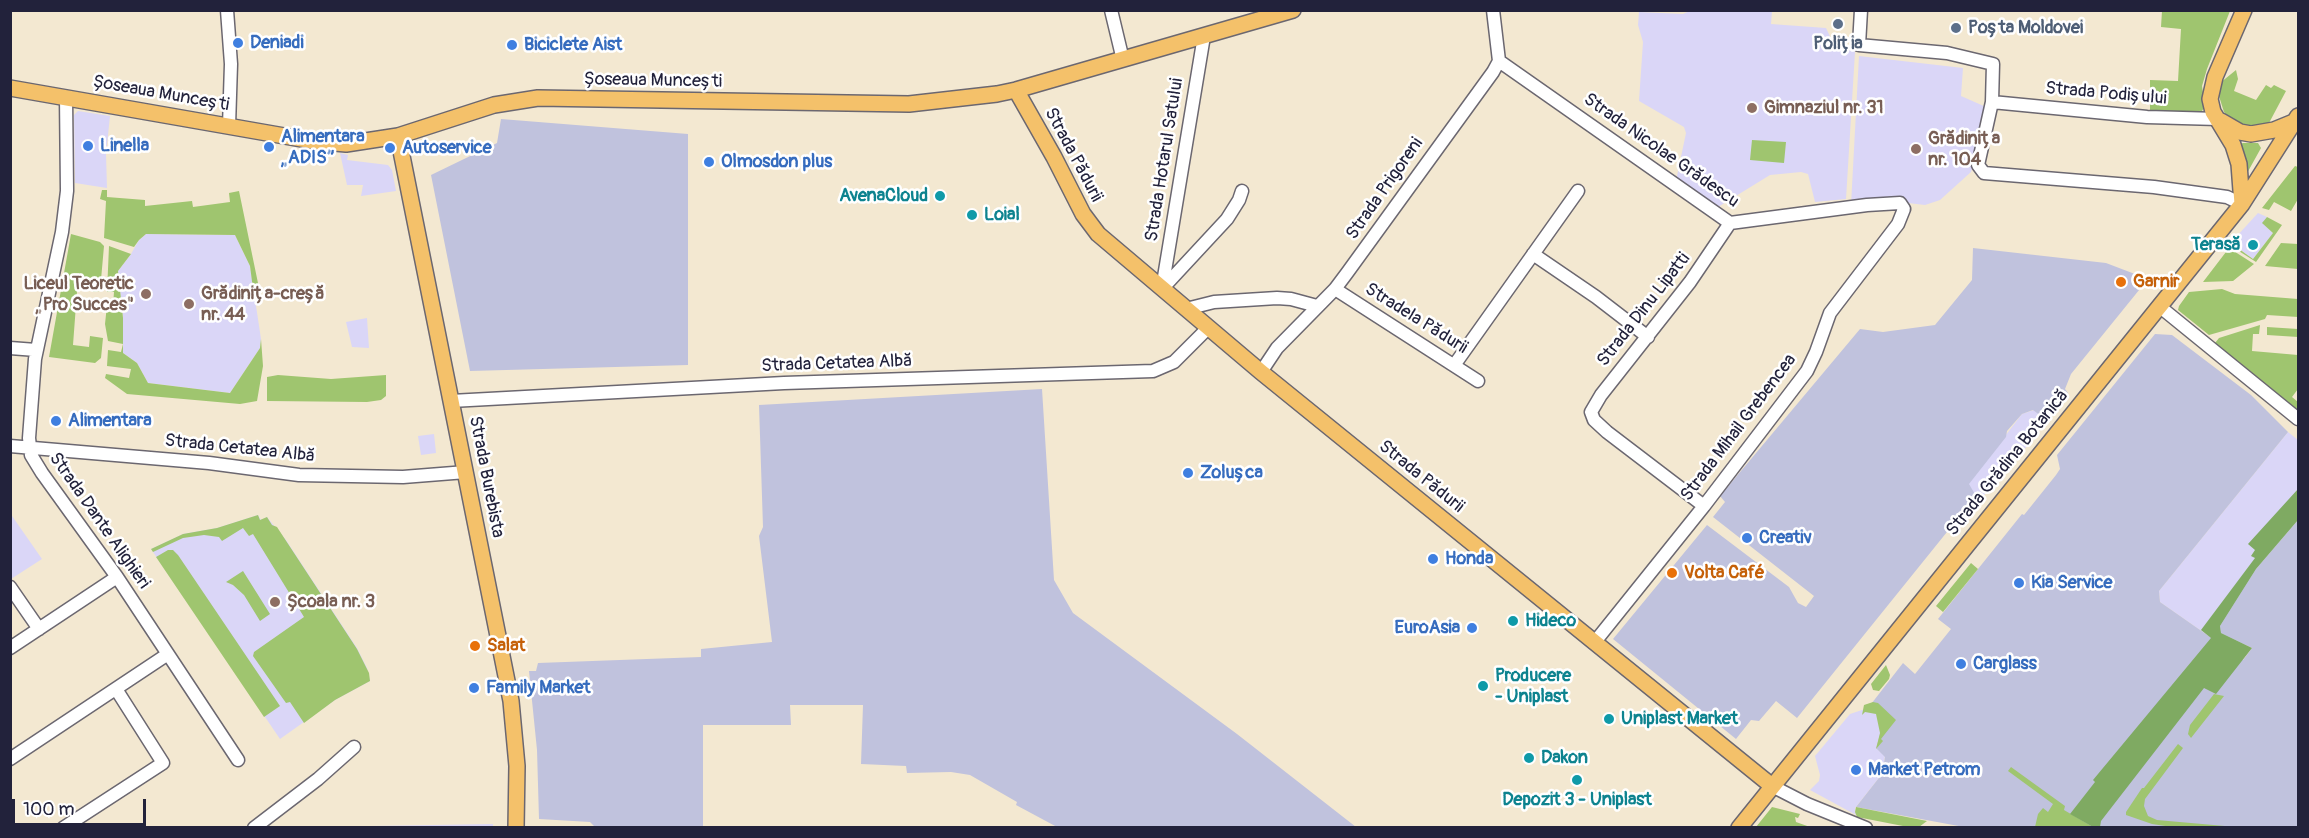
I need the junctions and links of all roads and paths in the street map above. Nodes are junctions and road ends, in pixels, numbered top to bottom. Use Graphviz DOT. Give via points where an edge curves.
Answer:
graph roads {
  1 [pos="227,10"];
  2 [pos="1112,10"];
  3 [pos="1293,10"];
  4 [pos="1493,10"];
  5 [pos="1862,10"];
  6 [pos="2240,14"];
  7 [pos="1204,36"];
  8 [pos="1123,60"];
  9 [pos="1499,61"];
  10 [pos="10,88"];
  11 [pos="1016,90"];
  12 [pos="66,97"];
  13 [pos="1992,102"];
  14 [pos="2297,118"];
  15 [pos="2218,119"];
  16 [pos="229,126"];
  17 [pos="398,136"];
  18 [pos="1242,190"];
  19 [pos="1578,191"];
  20 [pos="2242,204"];
  21 [pos="1730,223"];
  22 [pos="1898,224"];
  23 [pos="1533,254"];
  24 [pos="1162,289"];
  25 [pos="1335,289"];
  26 [pos="1317,306"];
  27 [pos="2159,306"];
  28 [pos="1186,309"];
  29 [pos="1208,328"];
  30 [pos="1648,337"];
  31 [pos="10,348"];
  32 [pos="36,350"];
  33 [pos="1455,364"];
  34 [pos="1261,372"];
  35 [pos="1478,381"];
  36 [pos="451,401"];
  37 [pos="2298,419"];
  38 [pos="10,446"];
  39 [pos="30,447"];
  40 [pos="466,472"];
  41 [pos="1704,506"];
  42 [pos="117,577"];
  43 [pos="10,587"];
  44 [pos="39,629"];
  45 [pos="1594,643"];
  46 [pos="10,648"];
  47 [pos="168,654"];
  48 [pos="116,689"];
  49 [pos="354,747"];
  50 [pos="10,759"];
  51 [pos="238,760"];
  52 [pos="1772,786"];
  53 [pos="63,828"];
  54 [pos="254,828"];
  55 [pos="516,828"];
  56 [pos="1739,828"];
  57 [pos="1866,828"];
  1 -- 16 [label="street" via="231,64"];
  2 -- 8 [label="street"];
  3 -- 7 [label="main road, Șoseaua Muncești"];
  4 -- 9 [label="street"];
  5 -- 13 [label="street" via="1859,45 1947,53 1993,64"];
  6 -- 15 [label="main road" via="2211,90 2213,112"];
  7 -- 8 [label="main road, Șoseaua Muncești"];
  7 -- 24 [label="street, Strada Hotarul Satului"];
  8 -- 11 [label="main road, Șoseaua Muncești"];
  9 -- 21 [label="street, Strada Nicolae Grădescu"];
  9 -- 25 [label="street, Strada Prigoreni"];
  10 -- 12 [label="main road, Șoseaua Muncești"];
  11 -- 17 [label="main road, Șoseaua Muncești" via="909,104 538,98 494,105"];
  11 -- 24 [label="main road, Strada Pădurii" via="1089,224"];
  12 -- 16 [label="main road, Șoseaua Muncești"];
  12 -- 32 [label="street, Strada Dante Alighieri" via="67,191"];
  13 -- 15 [label="street, Strada Podișului" via="2147,117"];
  13 -- 20 [label="street" via="1978,165 1984,173 2154,187 2227,197"];
  14 -- 15 [label="main road" via="2274,130 2251,134"];
  14 -- 20 [label="main road, Strada Grădina Botanică"];
  15 -- 20 [label="main road" via="2234,145"];
  16 -- 17 [label="main road, Șoseaua Muncești" via="346,144"];
  17 -- 36 [label="main road, Strada Burebista"];
  18 -- 24 [label="street" via="1227,219"];
  19 -- 23 [label="street"];
  20 -- 27 [label="main road, Strada Grădina Botanică"];
  21 -- 22 [label="street, Strada Nicolae Grădescu" via="1897,203 1904,208"];
  21 -- 30 [label="street, Strada Dinu Lipatti"];
  22 -- 41 [label="street, Strada Mihail Grebencea" via="1836,303 1807,371"];
  23 -- 30 [label="street"];
  23 -- 33 [label="street"];
  24 -- 28 [label="main road, Strada Pădurii"];
  25 -- 26 [label="street, Strada Prigoreni"];
  25 -- 33 [label="street, Stradela Pădurii"];
  26 -- 28 [label="street" via="1277,298 1214,302"];
  26 -- 34 [label="street, Strada Prigoreni" via="1277,348"];
  27 -- 37 [label="street"];
  27 -- 52 [label="main road, Strada Grădina Botanică"];
  28 -- 29 [label="main road, Strada Pădurii"];
  29 -- 34 [label="main road, Strada Pădurii"];
  29 -- 36 [label="street, Strada Cetatea Albă" via="1174,362 1153,371 784,383"];
  30 -- 41 [label="street, Strada Dinu Lipatti" via="1594,405 1594,420"];
  31 -- 32 [label="street"];
  32 -- 39 [label="street, Strada Dante Alighieri"];
  33 -- 35 [label="street, Stradela Pădurii"];
  34 -- 45 [label="main road, Strada Pădurii"];
  36 -- 40 [label="main road, Strada Burebista"];
  38 -- 39 [label="street, Strada Cetatea Albă"];
  39 -- 40 [label="street, Strada Cetatea Albă" via="299,475 403,477"];
  39 -- 42 [label="street, Strada Dante Alighieri" via="42,473"];
  40 -- 55 [label="main road, Strada Burebista" via="511,701 517,766"];
  41 -- 45 [label="street, Strada Mihail Grebencea"];
  42 -- 44 [label="street"];
  42 -- 47 [label="street, Strada Dante Alighieri"];
  43 -- 44 [label="street"];
  44 -- 46 [label="street"];
  45 -- 52 [label="main road, Strada Pădurii"];
  47 -- 48 [label="street"];
  47 -- 51 [label="street, Strada Dante Alighieri"];
  48 -- 50 [label="street"];
  48 -- 53 [label="street" via="163,763"];
  49 -- 54 [label="street"];
  52 -- 56 [label="main road, Strada Grădina Botanică"];
  52 -- 57 [label="street, Strada Pădurii"];
}
